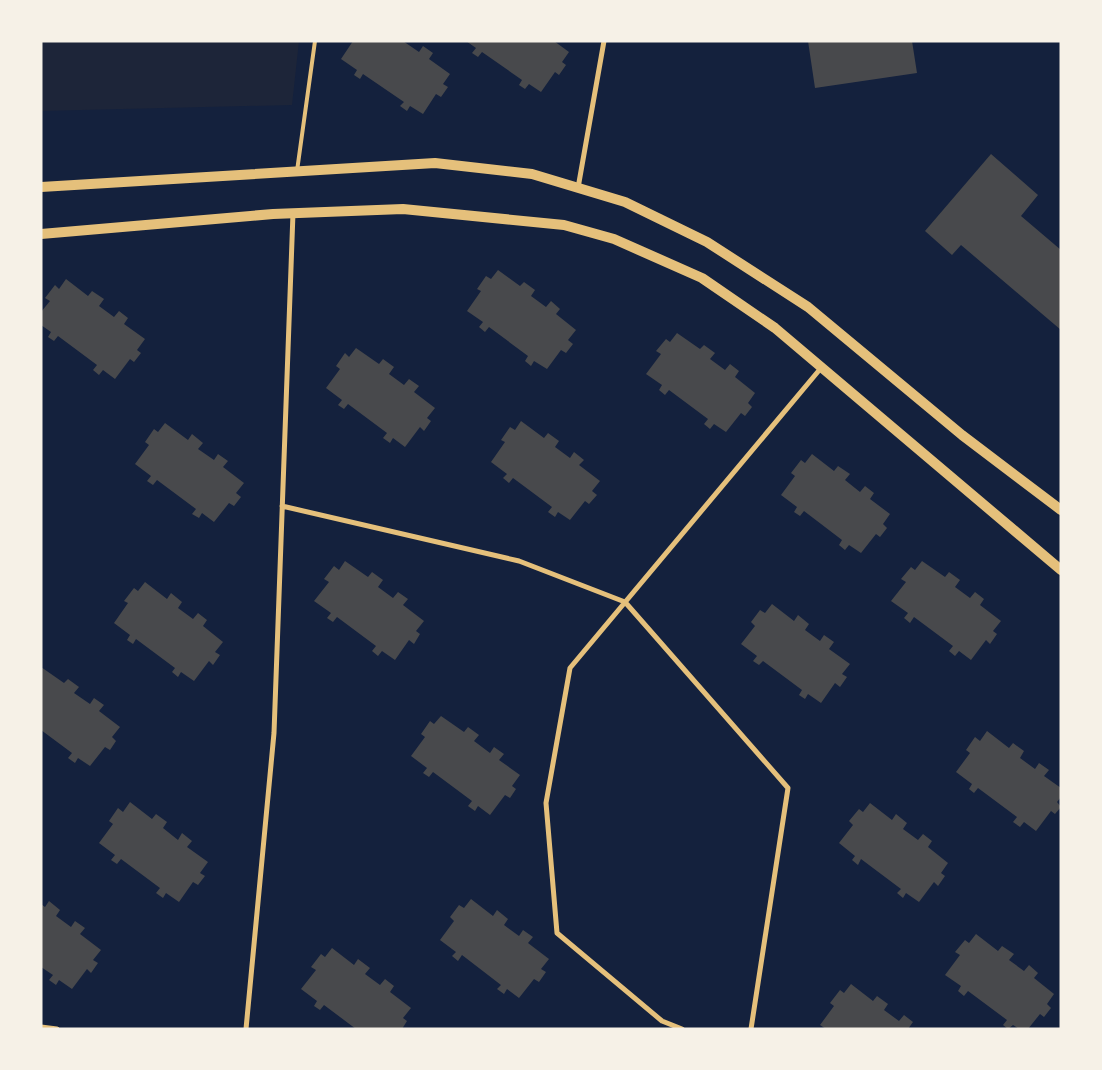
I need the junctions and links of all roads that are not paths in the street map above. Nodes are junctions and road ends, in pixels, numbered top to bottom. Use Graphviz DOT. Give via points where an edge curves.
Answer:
graph roads {
  1 [pos="315,41"];
  2 [pos="604,41"];
  3 [pos="297,171"];
  4 [pos="41,187"];
  5 [pos="578,188"];
  6 [pos="293,213"];
  7 [pos="41,234"];
  8 [pos="821,368"];
  9 [pos="282,506"];
  10 [pos="1061,510"];
  11 [pos="1060,570"];
  12 [pos="625,602"];
  13 [pos="41,1027"];
  14 [pos="57,1029"];
  15 [pos="246,1029"];
  16 [pos="682,1029"];
  17 [pos="751,1029"];
  1 -- 3 [label="lane"];
  2 -- 5 [label="street"];
  3 -- 4 [label="main road"];
  3 -- 5 [label="main road" via="435,163 532,174"];
  5 -- 10 [label="main road" via="625,202 707,242 808,308 962,435"];
  6 -- 7 [label="main road"];
  6 -- 8 [label="main road" via="403,209 564,225 614,239 702,278 775,328"];
  6 -- 9 [label="street"];
  8 -- 11 [label="main road"];
  8 -- 12 [label="street"];
  9 -- 12 [label="street" via="520,561"];
  9 -- 15 [label="street" via="274,733"];
  12 -- 16 [label="street" via="570,668 546,803 557,933 662,1021"];
  12 -- 17 [label="street" via="788,788"];
  13 -- 14 [label="street"];
}
